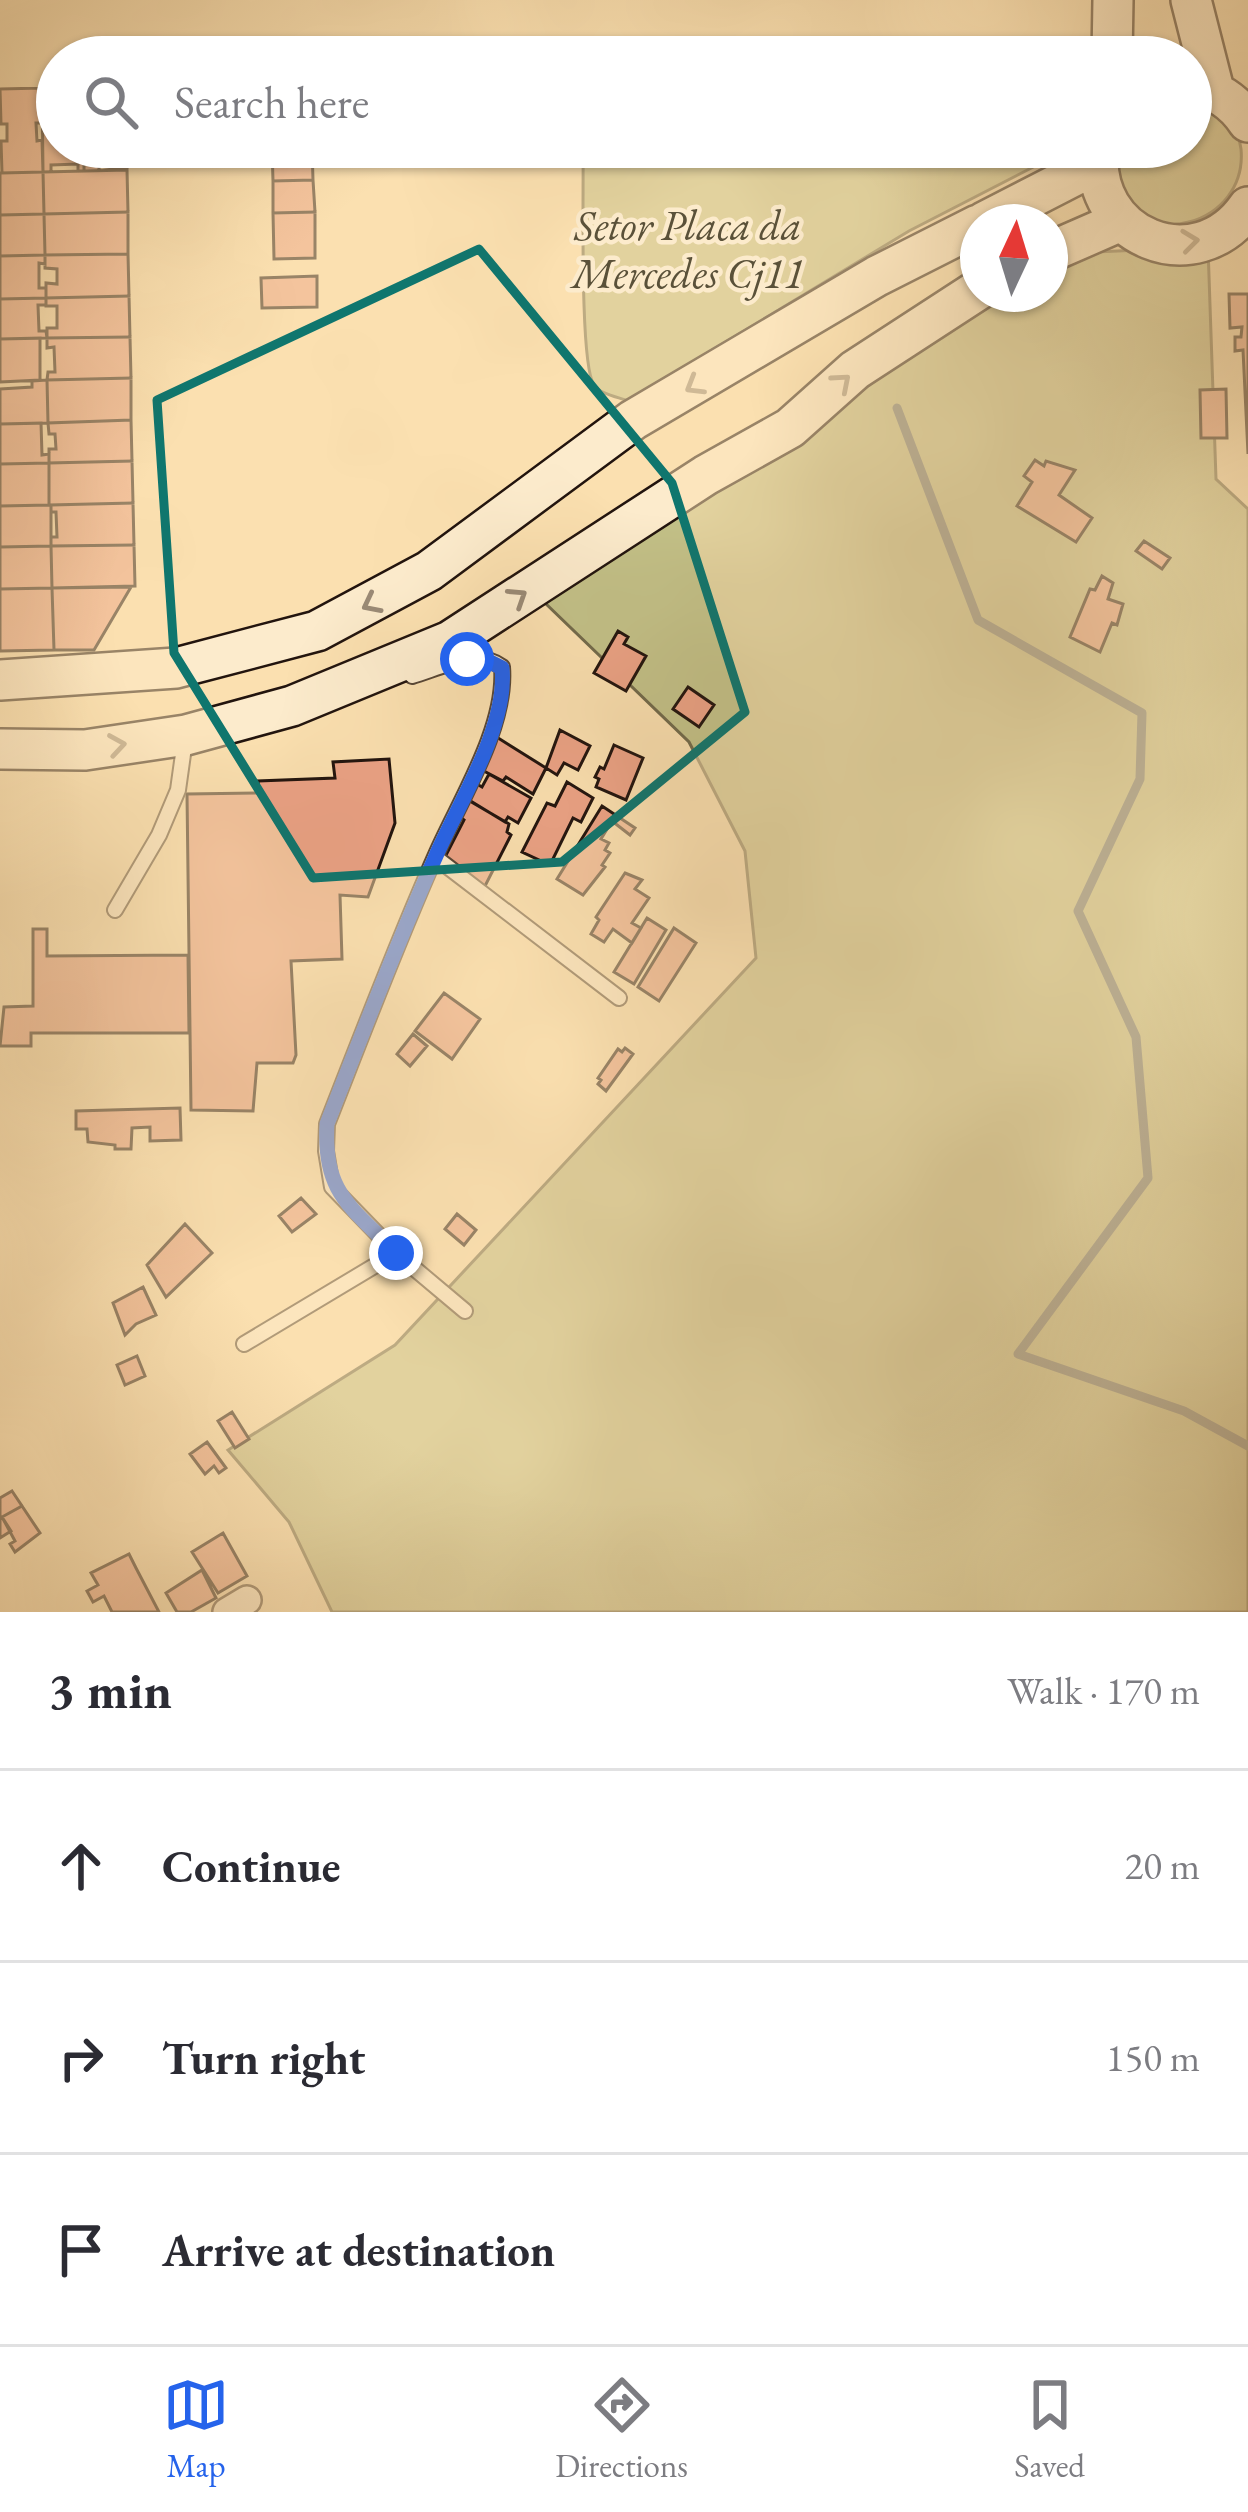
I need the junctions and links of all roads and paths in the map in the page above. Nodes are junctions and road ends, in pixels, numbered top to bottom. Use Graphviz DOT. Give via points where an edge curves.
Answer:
graph roads {
  1 [pos="1113,0"];
  2 [pos="1191,0"];
  3 [pos="1112,36"];
  4 [pos="1204,36"];
  5 [pos="1212,59"];
  6 [pos="1226,99"];
  7 [pos="1077,168"];
  8 [pos="1099,168"];
  9 [pos="1015,204"];
  10 [pos="1247,209"];
  11 [pos="1121,221"];
  12 [pos="960,235"];
  13 [pos="1068,244"];
  14 [pos="960,302"];
  15 [pos="176,668"];
  16 [pos="0,680"];
  17 [pos="338,688"];
  18 [pos="186,735"];
  19 [pos="0,749"];
  20 [pos="435,856"];
  21 [pos="115,910"];
  22 [pos="619,998"];
  23 [pos="396,1253"];
  24 [pos="465,1311"];
  25 [pos="244,1344"];
  1 -- 3 [label="street"];
  2 -- 4 [label="street"];
  5 -- 6 [label="street"];
  7 -- 9 [label="street"];
  8 -- 11 [label="street"];
  11 -- 10 [label="street, one-way" via="1140,235 1186,245 1230,228"];
  11 -- 13 [label="street"];
  12 -- 15 [label="street, one-way" via="633,420 393,592 317,631"];
  17 -- 14 [label="street, one-way" via="450,641 790,428 855,370"];
  15 -- 16 [label="street"];
  15 -- 18 [label="street"];
  17 -- 18 [label="street"];
  17 -- 20 [label="lane" via="368,690 467,659 502,668 501,700 480,760"];
  19 -- 18 [label="street, one-way" via="86,750"];
  18 -- 21 [label="lane" via="178,790"];
  20 -- 22 [label="lane"];
  20 -- 23 [label="lane" via="327,1124 332,1187"];
  23 -- 24 [label="lane"];
  23 -- 25 [label="lane"];
}
